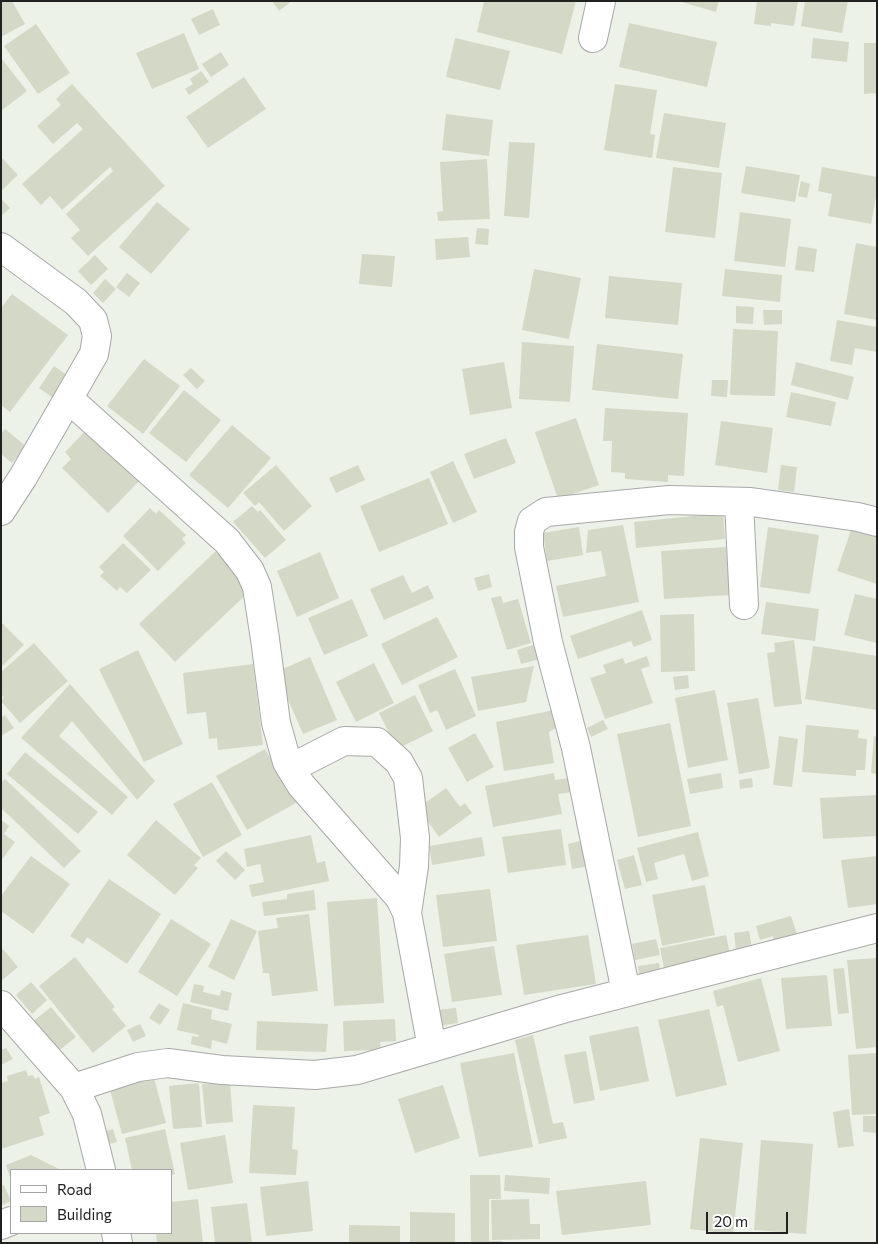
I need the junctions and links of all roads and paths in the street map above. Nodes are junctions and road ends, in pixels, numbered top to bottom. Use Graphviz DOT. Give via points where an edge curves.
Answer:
graph roads {
  1 [pos="601,1"];
  2 [pos="593,38"];
  3 [pos="1,248"];
  4 [pos="68,399"];
  5 [pos="739,502"];
  6 [pos="1,511"];
  7 [pos="877,522"];
  8 [pos="744,605"];
  9 [pos="291,768"];
  10 [pos="407,913"];
  11 [pos="877,928"];
  12 [pos="626,992"];
  13 [pos="1,1005"];
  14 [pos="432,1048"];
  15 [pos="74,1088"];
  16 [pos="101,1169"];
  1 -- 2 [label="street"];
  3 -- 4 [label="street" via="76,302 93,320 97,336 94,354"];
  4 -- 6 [label="street"];
  4 -- 9 [label="street" via="228,541 250,571 257,587 276,724"];
  5 -- 7 [label="street"];
  5 -- 8 [label="street"];
  5 -- 12 [label="street" via="669,500 546,512 532,521 529,532 546,633 576,748"];
  9 -- 10 [label="street" via="301,785 400,898"];
  9 -- 10 [label="street" via="344,741 377,742 399,762 408,778 415,838"];
  10 -- 14 [label="street"];
  11 -- 12 [label="street"];
  12 -- 14 [label="street"];
  13 -- 15 [label="street"];
  14 -- 15 [label="street" via="358,1070 315,1075 222,1070 168,1063 138,1067"];
  15 -- 16 [label="street" via="87,1114"];
}
